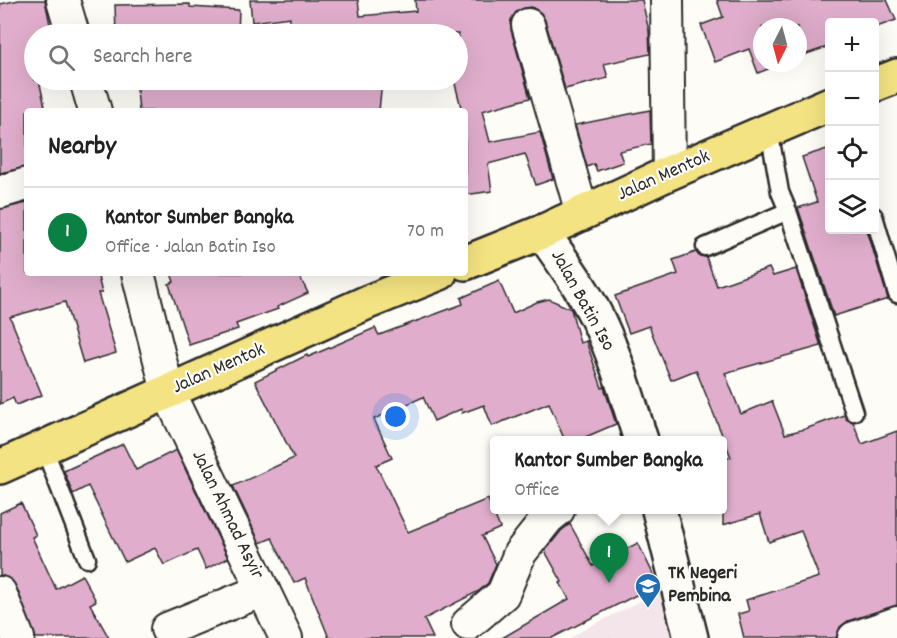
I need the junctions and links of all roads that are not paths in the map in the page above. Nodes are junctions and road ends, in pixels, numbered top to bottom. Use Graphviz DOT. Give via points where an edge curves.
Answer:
graph roads {
  1 [pos="63,0"];
  2 [pos="667,0"];
  3 [pos="70,24"];
  4 [pos="528,25"];
  5 [pos="897,76"];
  6 [pos="879,84"];
  7 [pos="89,90"];
  8 [pos="825,106"];
  9 [pos="94,108"];
  10 [pos="769,130"];
  11 [pos="669,173"];
  12 [pos="24,185"];
  13 [pos="0,192"];
  14 [pos="788,211"];
  15 [pos="582,213"];
  16 [pos="542,231"];
  17 [pos="879,233"];
  18 [pos="705,247"];
  19 [pos="468,262"];
  20 [pos="139,276"];
  21 [pos="433,276"];
  22 [pos="897,294"];
  23 [pos="168,392"];
  24 [pos="854,412"];
  25 [pos="639,436"];
  26 [pos="44,448"];
  27 [pos="0,467"];
  28 [pos="553,514"];
  29 [pos="660,514"];
  30 [pos="87,559"];
  31 [pos="263,590"];
  32 [pos="0,593"];
  33 [pos="897,623"];
  34 [pos="468,624"];
  35 [pos="167,629"];
  36 [pos="18,638"];
  37 [pos="286,638"];
  38 [pos="691,638"];
  39 [pos="854,638"];
  1 -- 3 [label="street"];
  2 -- 11 [label="street"];
  4 -- 15 [label="street"];
  5 -- 6 [label="highway"];
  7 -- 9 [label="street"];
  8 -- 10 [label="highway, Jalan Mentok"];
  10 -- 11 [label="highway, Jalan Mentok"];
  10 -- 14 [label="lane" via="780,192"];
  11 -- 15 [label="highway, Jalan Mentok"];
  12 -- 13 [label="street"];
  14 -- 18 [label="lane"];
  14 -- 24 [label="lane"];
  15 -- 16 [label="highway, Jalan Mentok"];
  16 -- 19 [label="highway, Jalan Mentok"];
  16 -- 25 [label="street, Jalan Batin Iso" via="598,320"];
  17 -- 22 [label="lane"];
  20 -- 23 [label="street, Jalan Ahmad Asyir"];
  21 -- 23 [label="highway, Jalan Mentok"];
  23 -- 26 [label="highway, Jalan Mentok"];
  23 -- 31 [label="street, Jalan Ahmad Asyir"];
  26 -- 27 [label="highway, Jalan Mentok"];
  26 -- 30 [label="lane"];
  28 -- 34 [label="street" via="520,553 503,594"];
  29 -- 38 [label="street"];
  31 -- 35 [label="street"];
  31 -- 37 [label="street, Jalan Ahmad Asyir"];
  32 -- 36 [label="street"];
  33 -- 39 [label="street"];
}
